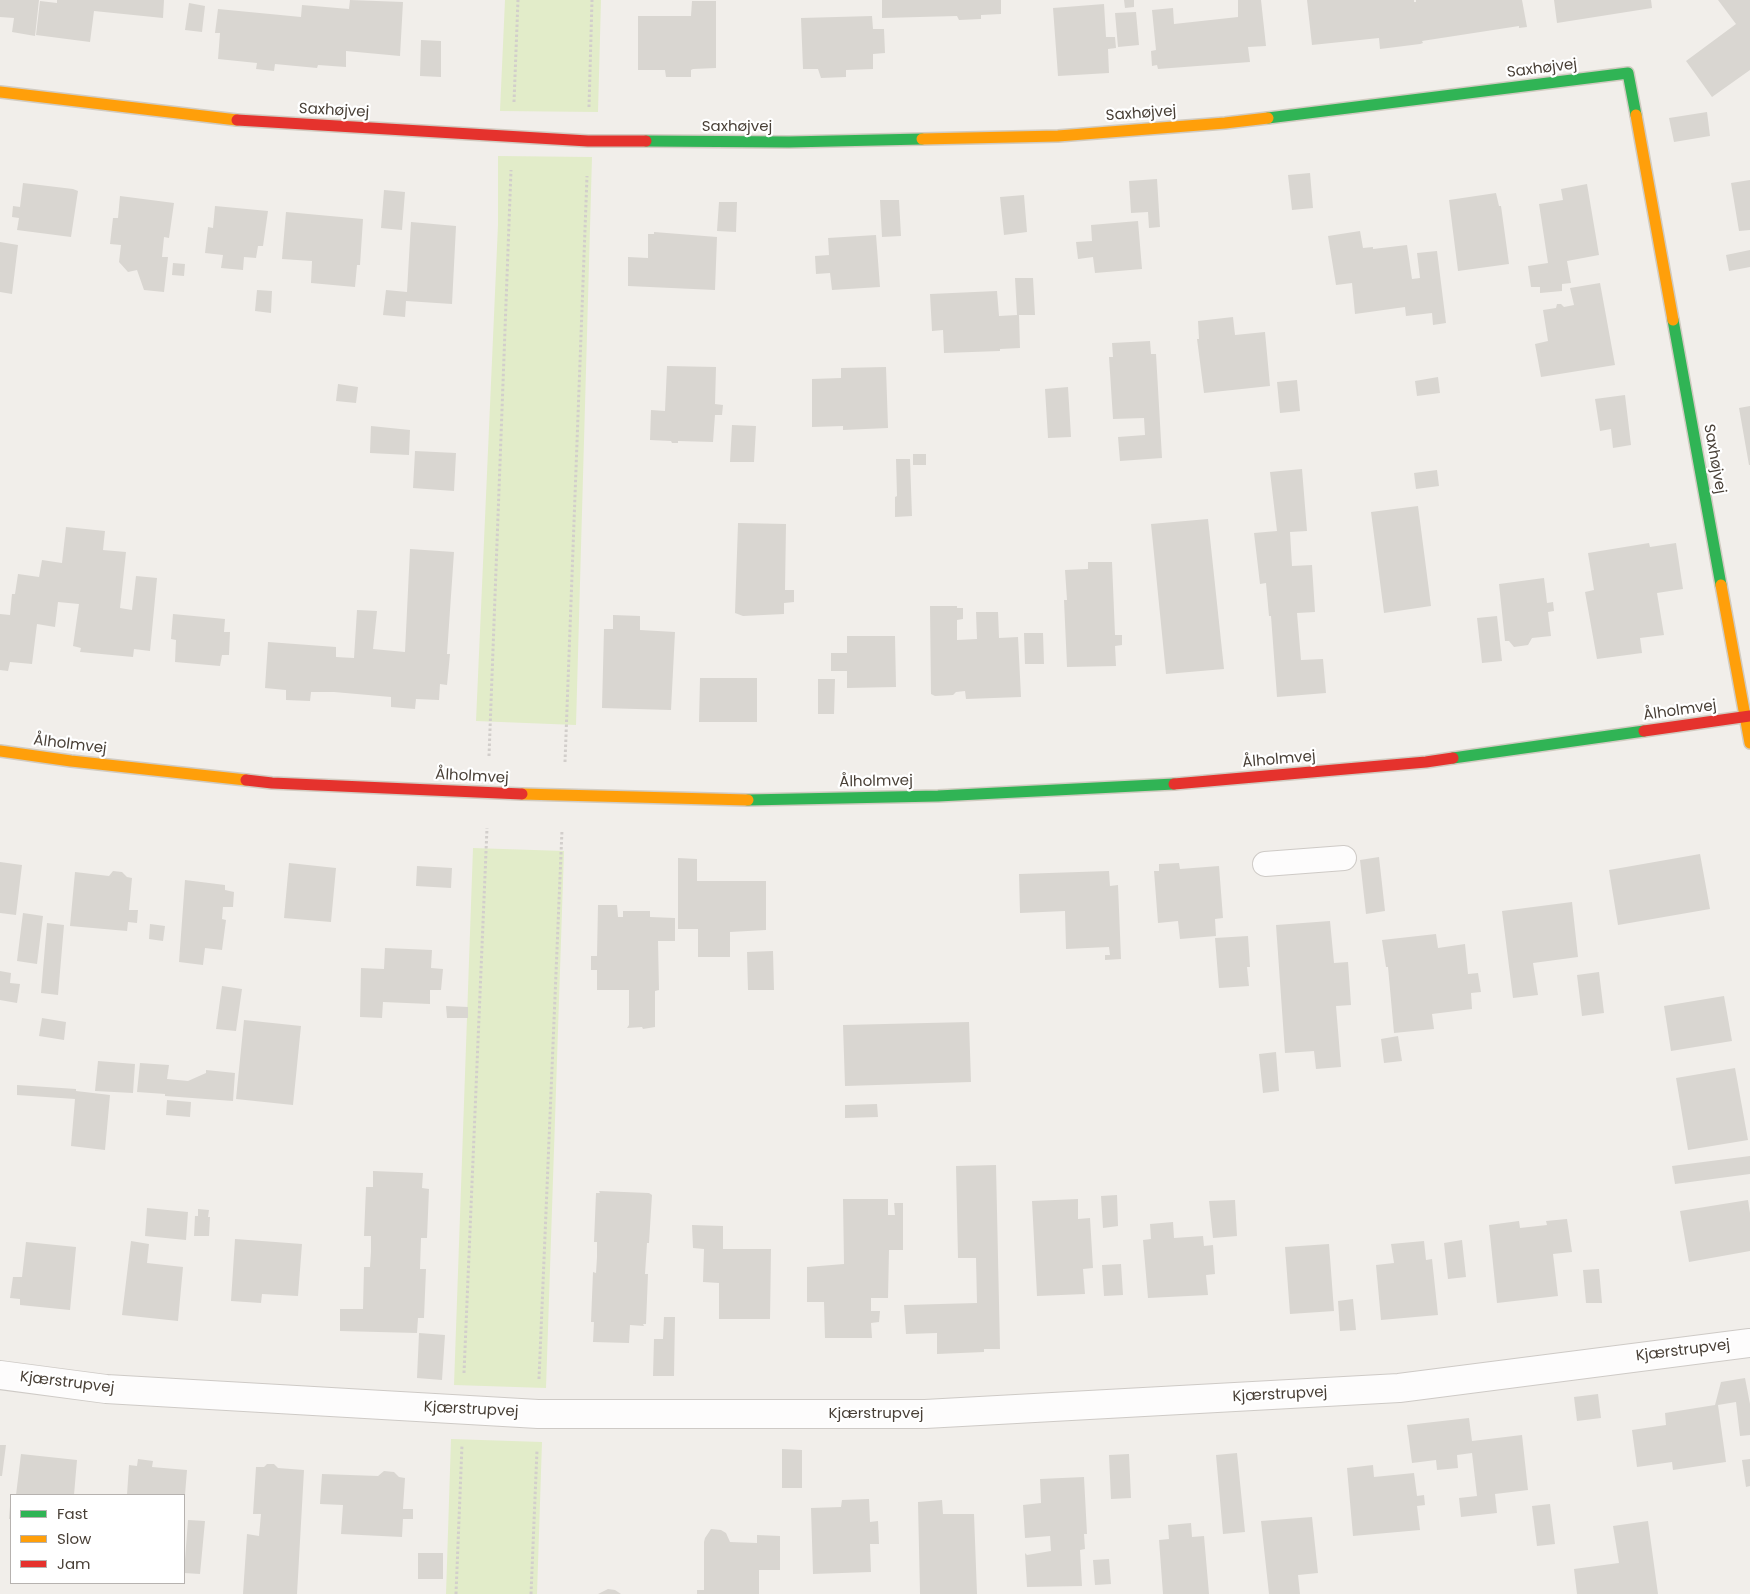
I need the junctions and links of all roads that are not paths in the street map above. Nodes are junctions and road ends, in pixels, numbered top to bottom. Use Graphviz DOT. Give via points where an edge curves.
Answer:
graph roads {
  1 [pos="0,92"];
  2 [pos="1748,717"];
  3 [pos="1750,744"];
  4 [pos="0,751"];
  5 [pos="1344,858"];
  6 [pos="1264,864"];
  7 [pos="1750,1342"];
  8 [pos="0,1374"];
  1 -- 2 [label="street, Saxhøjvej" via="249,121 588,141 789,142 1058,136 1226,123 1628,73"];
  2 -- 3 [label="street"];
  2 -- 4 [label="street, Ålholmvej" via="1426,762 1183,784 938,796 744,800 282,784"];
  5 -- 6 [label="lane"];
  7 -- 8 [label="street, Kjærstrupvej" via="1398,1388 925,1414 538,1414 106,1389"];
}
